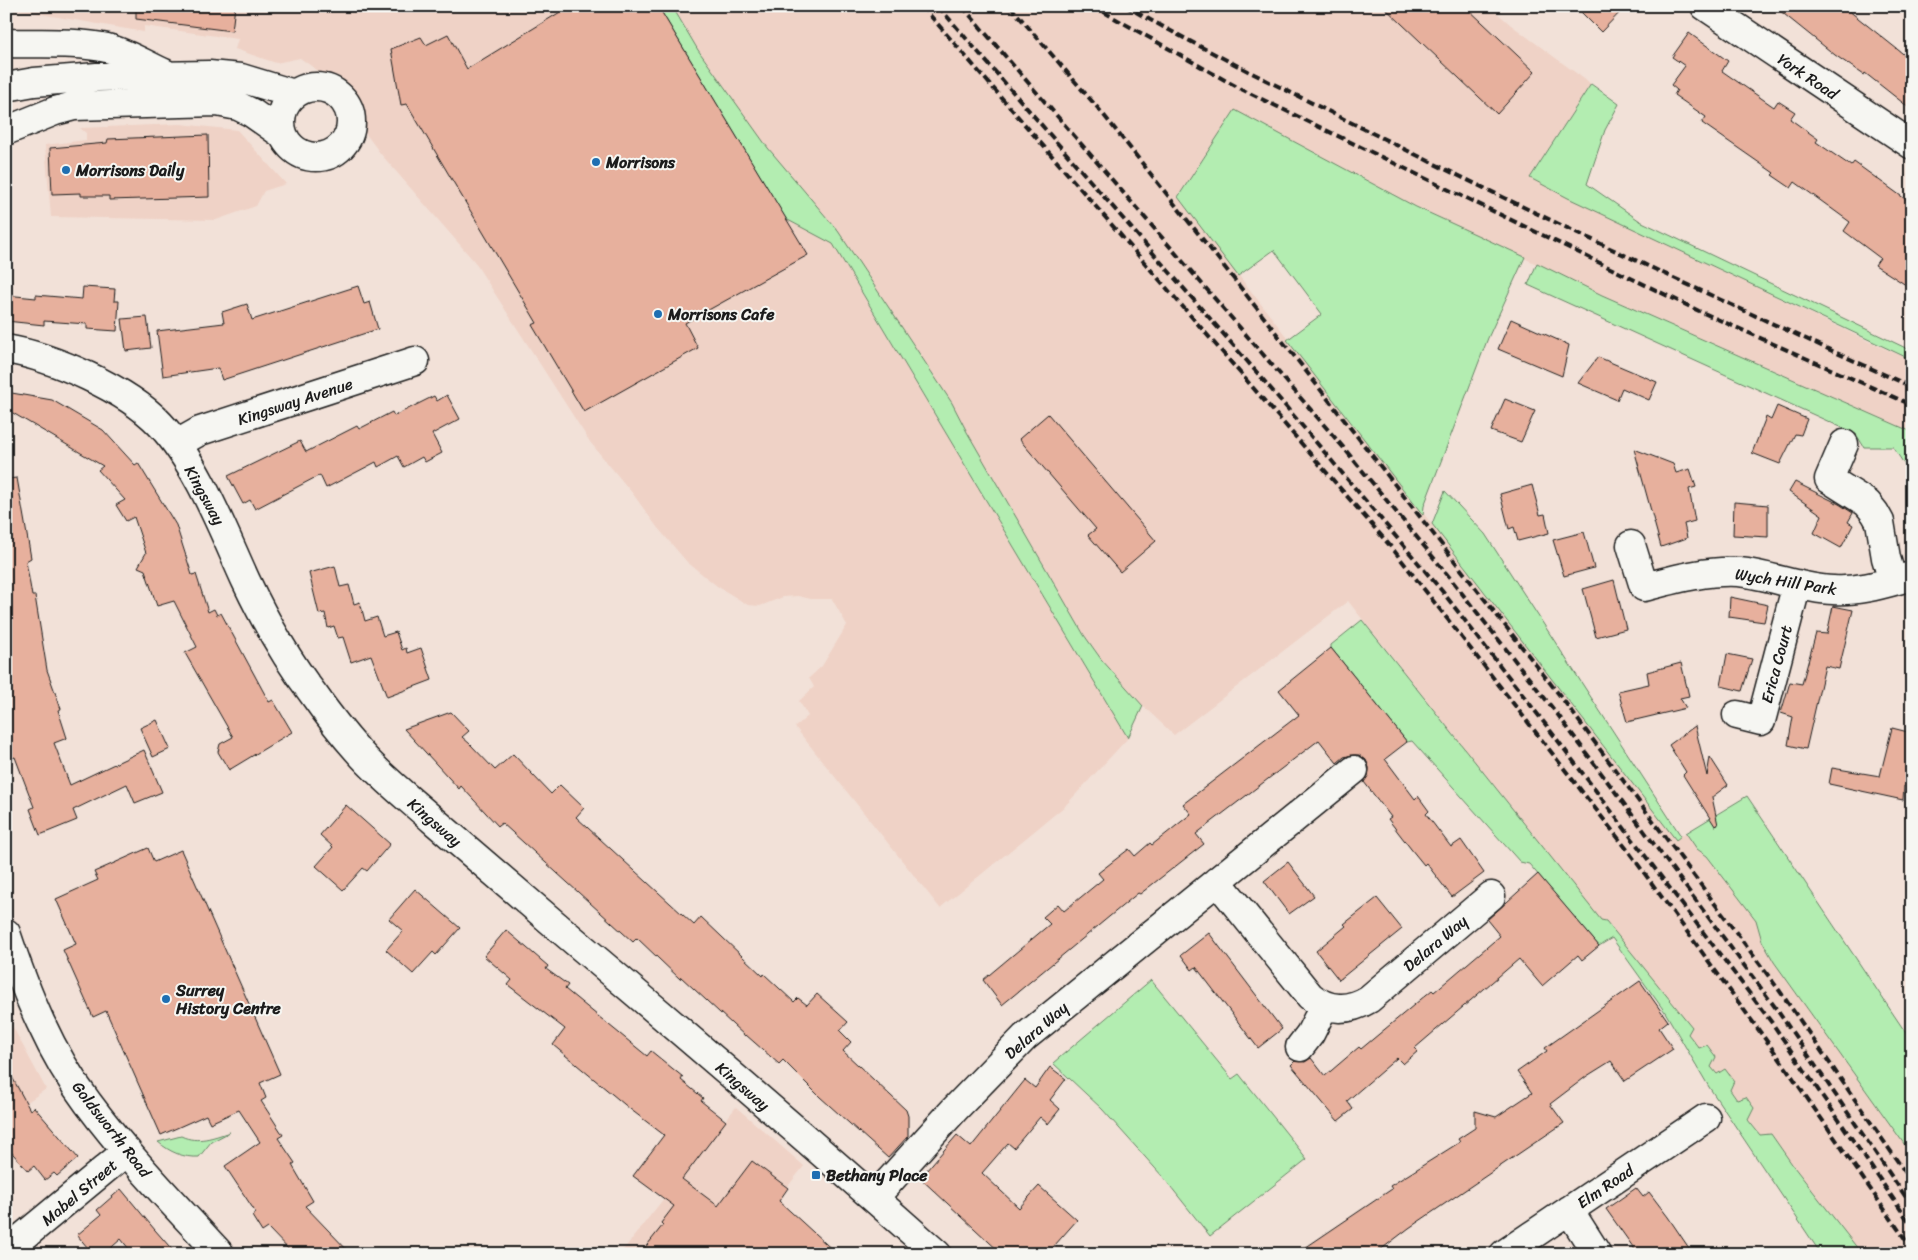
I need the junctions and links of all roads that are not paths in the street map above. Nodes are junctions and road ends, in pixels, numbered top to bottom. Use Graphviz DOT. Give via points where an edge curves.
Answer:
graph roads {
  1 [pos="1705,6"];
  2 [pos="6,43"];
  3 [pos="169,76"];
  4 [pos="6,87"];
  5 [pos="294,94"];
  6 [pos="7,127"];
  7 [pos="282,134"];
  8 [pos="1912,145"];
  9 [pos="6,349"];
  10 [pos="415,361"];
  11 [pos="177,444"];
  12 [pos="1844,444"];
  13 [pos="1632,545"];
  14 [pos="1902,578"];
  15 [pos="1797,584"];
  16 [pos="1737,715"];
  17 [pos="1354,770"];
  18 [pos="1216,881"];
  19 [pos="1491,896"];
  20 [pos="6,933"];
  21 [pos="1324,1006"];
  22 [pos="1300,1047"];
  23 [pos="1706,1118"];
  24 [pos="127,1151"];
  25 [pos="874,1198"];
  26 [pos="1569,1210"];
  27 [pos="6,1251"];
  28 [pos="220,1254"];
  29 [pos="937,1254"];
  30 [pos="1504,1254"];
  31 [pos="1597,1254"];
  1 -- 8 [label="street, York Road"];
  2 -- 3 [label="street" via="106,48"];
  3 -- 4 [label="street" via="69,79"];
  3 -- 5 [label="street" via="241,78"];
  5 -- 7 [label="street" via="281,117"];
  5 -- 7 [label="street" via="305,88 320,87 338,94 350,112 349,135 332,154 320,158 294,151"];
  6 -- 7 [label="street" via="74,106 217,102 238,106"];
  9 -- 11 [label="street, Kingsway" via="68,368 117,393 147,412"];
  10 -- 11 [label="street, Kingsway Avenue" via="200,431"];
  11 -- 25 [label="street, Kingsway" via="208,497 273,632 312,694 358,752"];
  12 -- 14 [label="street" via="1829,479 1867,503 1875,513 1883,533 1886,558"];
  13 -- 15 [label="street, Wych Hill Park" via="1644,587 1724,572 1740,572"];
  14 -- 15 [label="street, Wych Hill Park" via="1848,590"];
  15 -- 16 [label="street, Erica Court" via="1761,721"];
  17 -- 18 [label="street, Delara Way"];
  18 -- 21 [label="street" via="1301,986"];
  18 -- 25 [label="street, Delara Way" via="1021,1041"];
  19 -- 21 [label="street, Delara Way" via="1369,999 1341,1008"];
  20 -- 24 [label="street, Goldsworth Road" via="47,1036 87,1102"];
  21 -- 22 [label="street"];
  23 -- 26 [label="street, Elm Road"];
  24 -- 27 [label="street, Mabel Street"];
  24 -- 28 [label="street, Goldsworth Road"];
  25 -- 29 [label="street, Kingsway"];
  26 -- 30 [label="street, Elm Road"];
  26 -- 31 [label="street"];
}
